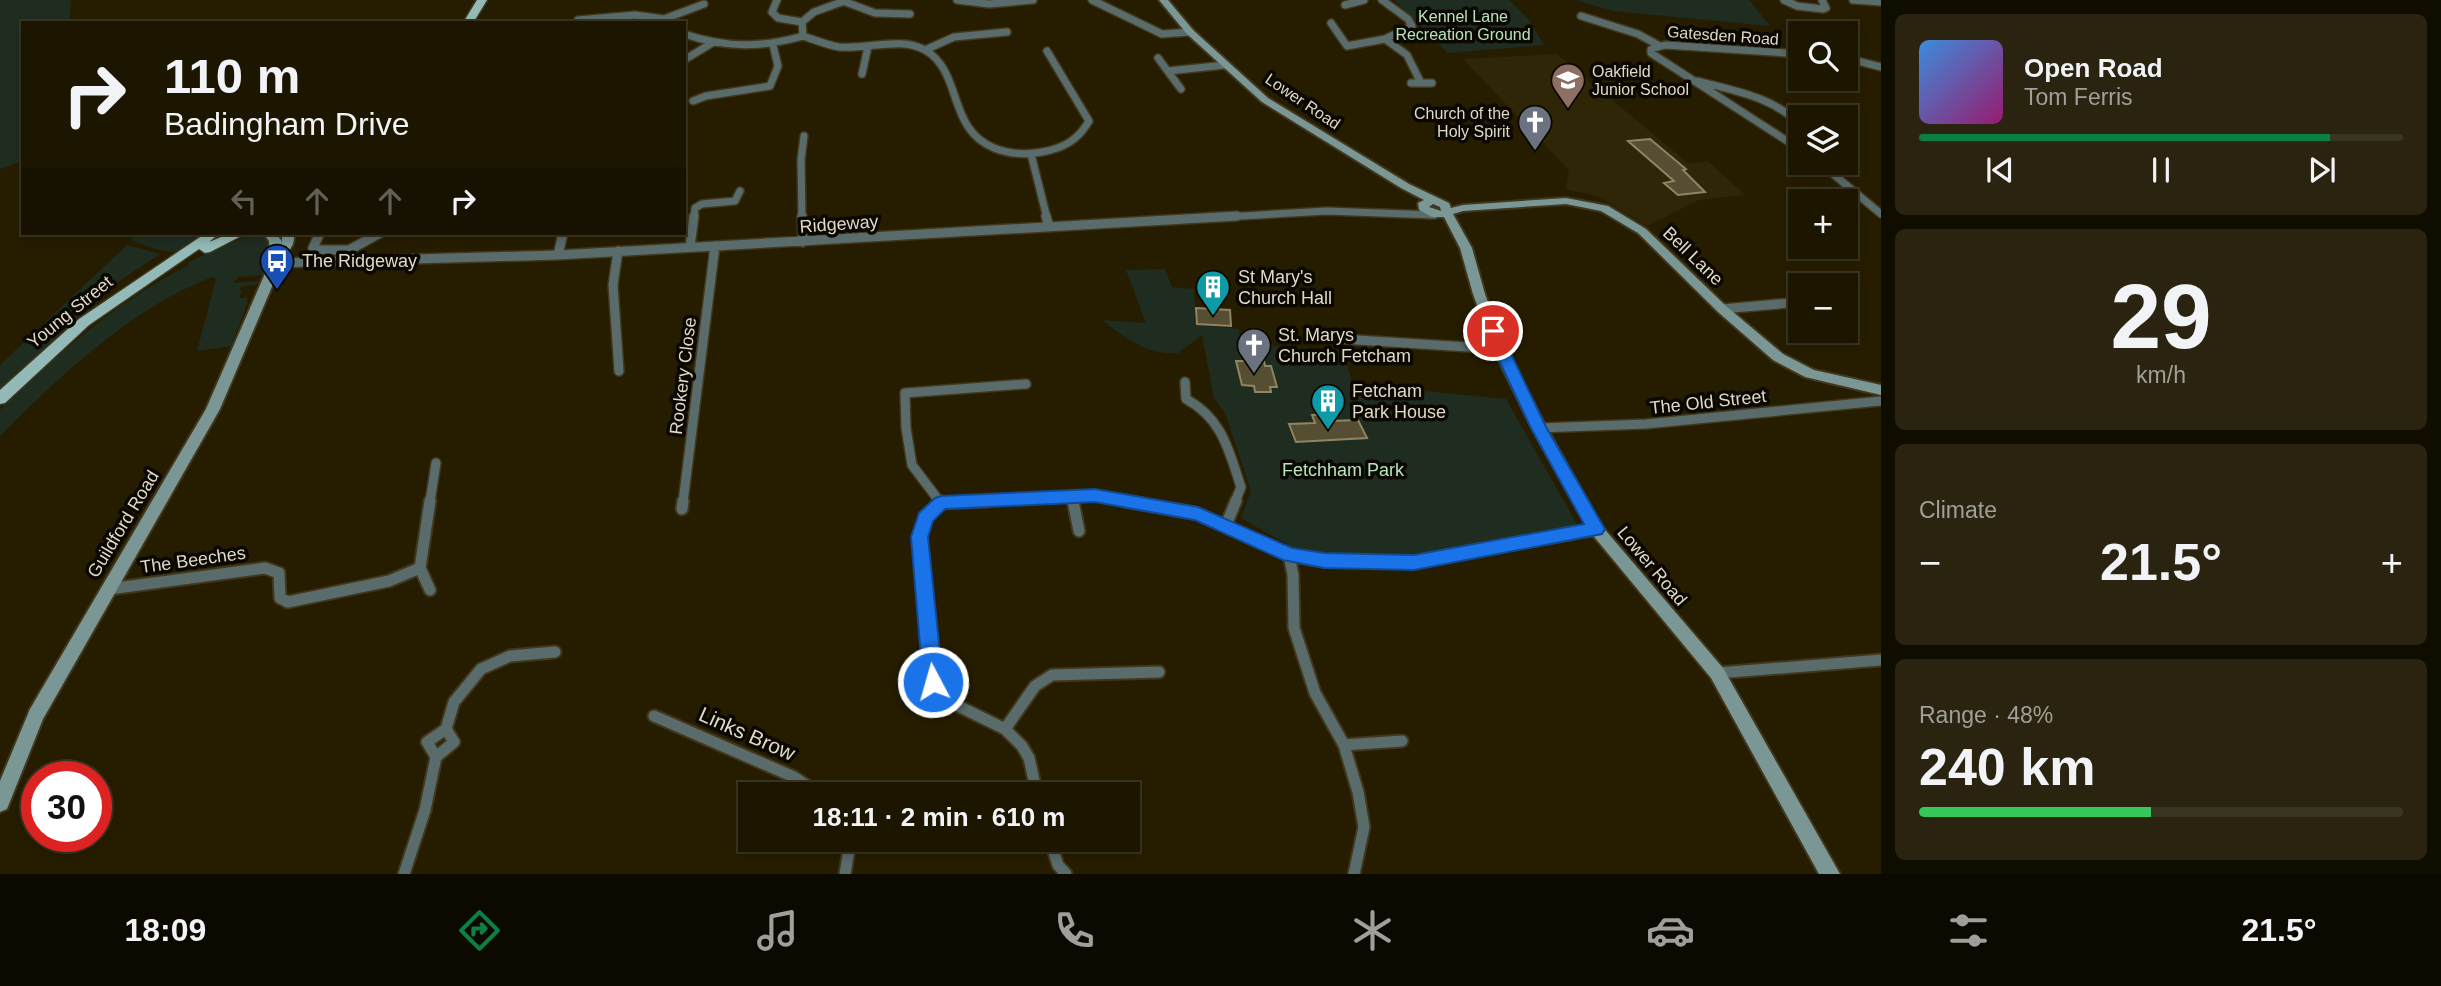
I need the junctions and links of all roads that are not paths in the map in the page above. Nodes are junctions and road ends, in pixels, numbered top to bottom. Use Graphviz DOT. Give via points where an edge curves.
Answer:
graph roads {
  1 [pos="482,0"];
  2 [pos="777,0"];
  3 [pos="957,0"];
  4 [pos="1033,0"];
  5 [pos="1092,0"];
  6 [pos="1163,0"];
  7 [pos="1364,0"];
  8 [pos="1382,0"];
  9 [pos="1784,0"];
  10 [pos="1822,0"];
  11 [pos="1853,0"];
  12 [pos="845,1"];
  13 [pos="1881,2"];
  14 [pos="704,4"];
  15 [pos="1345,5"];
  16 [pos="695,11"];
  17 [pos="910,15"];
  18 [pos="1581,16"];
  19 [pos="702,18"];
  20 [pos="578,20"];
  21 [pos="469,21"];
  22 [pos="665,21"];
  23 [pos="802,22"];
  24 [pos="1331,23"];
  25 [pos="1007,32"];
  26 [pos="1190,32"];
  27 [pos="686,35"];
  28 [pos="803,36"];
  29 [pos="1385,39"];
  30 [pos="712,43"];
  31 [pos="773,44"];
  32 [pos="1658,45"];
  33 [pos="868,47"];
  34 [pos="925,50"];
  35 [pos="1047,51"];
  36 [pos="1788,53"];
  37 [pos="1157,58"];
  38 [pos="686,60"];
  39 [pos="1858,61"];
  40 [pos="1225,65"];
  41 [pos="1881,67"];
  42 [pos="1168,71"];
  43 [pos="862,74"];
  44 [pos="1688,77"];
  45 [pos="1420,81"];
  46 [pos="1411,83"];
  47 [pos="1432,83"];
  48 [pos="1181,89"];
  49 [pos="693,101"];
  50 [pos="1788,115"];
  51 [pos="804,136"];
  52 [pos="1788,142"];
  53 [pos="1031,154"];
  54 [pos="1834,175"];
  55 [pos="1405,186"];
  56 [pos="740,191"];
  57 [pos="1422,205"];
  58 [pos="1441,210"];
  59 [pos="1405,212"];
  60 [pos="1881,214"];
  61 [pos="1049,226"];
  62 [pos="211,235"];
  63 [pos="236,235"];
  64 [pos="270,235"];
  65 [pos="289,235"];
  66 [pos="319,235"];
  67 [pos="376,235"];
  68 [pos="563,235"];
  69 [pos="803,243"];
  70 [pos="715,246"];
  71 [pos="690,247"];
  72 [pos="349,250"];
  73 [pos="618,251"];
  74 [pos="558,255"];
  75 [pos="342,262"];
  76 [pos="171,264"];
  77 [pos="275,264"];
  78 [pos="1788,303"];
  79 [pos="1722,309"];
  80 [pos="1326,338"];
  81 [pos="1499,349"];
  82 [pos="619,371"];
  83 [pos="1185,382"];
  84 [pos="1026,384"];
  85 [pos="1881,390"];
  86 [pos="0,399"];
  87 [pos="1881,401"];
  88 [pos="1539,428"];
  89 [pos="436,463"];
  90 [pos="1072,495"];
  91 [pos="941,503"];
  92 [pos="682,509"];
  93 [pos="1226,524"];
  94 [pos="1596,529"];
  95 [pos="1079,531"];
  96 [pos="1289,555"];
  97 [pos="420,568"];
  98 [pos="108,589"];
  99 [pos="430,590"];
  100 [pos="555,652"];
  101 [pos="1881,660"];
  102 [pos="1159,672"];
  103 [pos="1717,673"];
  104 [pos="654,716"];
  105 [pos="1005,729"];
  106 [pos="1402,741"];
  107 [pos="1344,745"];
  108 [pos="802,782"];
  109 [pos="1034,782"];
  110 [pos="0,803"];
  111 [pos="849,852"];
  112 [pos="1054,852"];
  113 [pos="404,874"];
  114 [pos="845,874"];
  115 [pos="1066,874"];
  116 [pos="1354,874"];
  117 [pos="1830,874"];
  1 -- 21 [label="main road"];
  2 -- 23 [label="street" via="772,12 778,18"];
  3 -- 4 [label="street" via="989,4"];
  5 -- 26 [label="street" via="1162,34"];
  6 -- 26 [label="street, Lower Road"];
  7 -- 15 [label="street"];
  8 -- 29 [label="street" via="1412,24"];
  9 -- 10 [label="street" via="1823,9"];
  11 -- 13 [label="street"];
  12 -- 17 [label="street" via="871,14"];
  12 -- 23 [label="street" via="814,12"];
  14 -- 16 [label="street"];
  16 -- 19 [label="street"];
  16 -- 22 [label="street" via="673,13"];
  18 -- 32 [label="street"];
  20 -- 22 [label="street" via="635,15"];
  23 -- 28 [label="street"];
  24 -- 29 [label="street" via="1347,46"];
  25 -- 34 [label="street" via="954,37"];
  26 -- 40 [label="street, Lower Road"];
  27 -- 30 [label="street"];
  28 -- 31 [label="street"];
  28 -- 33 [label="street" via="841,47"];
  29 -- 45 [label="street" via="1406,55"];
  30 -- 31 [label="street"];
  30 -- 38 [label="street"];
  31 -- 49 [label="street" via="778,66 770,86"];
  32 -- 36 [label="street, Gatesden Road"];
  32 -- 44 [label="street, Gatesden Road" via="1651,49 1654,57"];
  33 -- 34 [label="street"];
  33 -- 43 [label="street"];
  34 -- 53 [label="street" via="944,71 971,134 990,145"];
  35 -- 53 [label="street" via="1089,121 1075,141"];
  37 -- 42 [label="street"];
  39 -- 41 [label="street"];
  40 -- 42 [label="street"];
  40 -- 55 [label="street, Lower Road" via="1265,100"];
  42 -- 48 [label="street"];
  44 -- 50 [label="street, Gatesden Road" via="1755,97"];
  44 -- 52 [label="street, Gatesden Road"];
  45 -- 46 [label="street"];
  45 -- 47 [label="street"];
  51 -- 69 [label="street"];
  53 -- 61 [label="street"];
  54 -- 60 [label="street"];
  55 -- 57 [label="street, Lower Road"];
  55 -- 58 [label="street, Lower Road"];
  56 -- 71 [label="street" via="735,201 695,208"];
  57 -- 58 [label="street, Lower Road" via="1427,212"];
  57 -- 59 [label="street, Ridgeway"];
  58 -- 59 [label="street, Ridgeway"];
  58 -- 79 [label="street, Bell Lane" via="1566,201 1604,208 1642,231"];
  58 -- 81 [label="street, Lower Road" via="1457,229 1471,261"];
  59 -- 61 [label="street, Ridgeway" via="1327,211"];
  61 -- 69 [label="street, Ridgeway"];
  62 -- 76 [label="main road, Young Street"];
  63 -- 76 [label="main road, Young Street"];
  64 -- 77 [label="street" via="277,246"];
  65 -- 77 [label="street, Guildford Road"];
  66 -- 72 [label="street" via="313,249"];
  67 -- 72 [label="street"];
  68 -- 74 [label="street"];
  69 -- 70 [label="street, Ridgeway"];
  70 -- 71 [label="street, Ridgeway"];
  70 -- 92 [label="street, Rookery Close"];
  71 -- 73 [label="street, Ridgeway"];
  72 -- 75 [label="street"];
  73 -- 74 [label="street, Ridgeway"];
  73 -- 82 [label="street" via="613,285"];
  74 -- 75 [label="street, Ridgeway"];
  75 -- 77 [label="street, Ridgeway"];
  76 -- 86 [label="main road, Young Street" via="83,322"];
  77 -- 98 [label="street, Guildford Road" via="213,409"];
  78 -- 79 [label="street"];
  79 -- 85 [label="street, Bell Lane" via="1778,358 1827,379"];
  80 -- 81 [label="street"];
  81 -- 88 [label="street, Lower Road"];
  83 -- 93 [label="street" via="1186,399 1204,406 1218,423 1241,487"];
  84 -- 91 [label="street" via="905,393 912,465"];
  87 -- 88 [label="street, The Old Street" via="1646,424"];
  88 -- 94 [label="street, Lower Road"];
  89 -- 97 [label="street"];
  90 -- 91 [label="street"];
  90 -- 93 [label="street" via="1172,508"];
  90 -- 95 [label="street"];
  91 -- 105 [label="street" via="925,518 920,537 933,682 942,698"];
  93 -- 96 [label="street"];
  94 -- 96 [label="street" via="1414,562 1324,561"];
  94 -- 103 [label="street, Lower Road"];
  96 -- 107 [label="street" via="1294,628 1315,693"];
  97 -- 98 [label="street, The Beeches" via="389,581 288,602 280,598 279,573 265,568"];
  97 -- 99 [label="street"];
  98 -- 110 [label="street, Guildford Road" via="36,715"];
  100 -- 113 [label="street" via="510,656 481,669 454,702 446,729 454,743 436,757"];
  101 -- 103 [label="street"];
  102 -- 105 [label="street" via="1052,675 1035,686"];
  103 -- 117 [label="street, Lower Road"];
  104 -- 108 [label="street, Links Brow"];
  105 -- 109 [label="street" via="1029,758"];
  106 -- 107 [label="street"];
  107 -- 116 [label="street" via="1364,827"];
  111 -- 114 [label="street"];
  112 -- 115 [label="street"];
}
